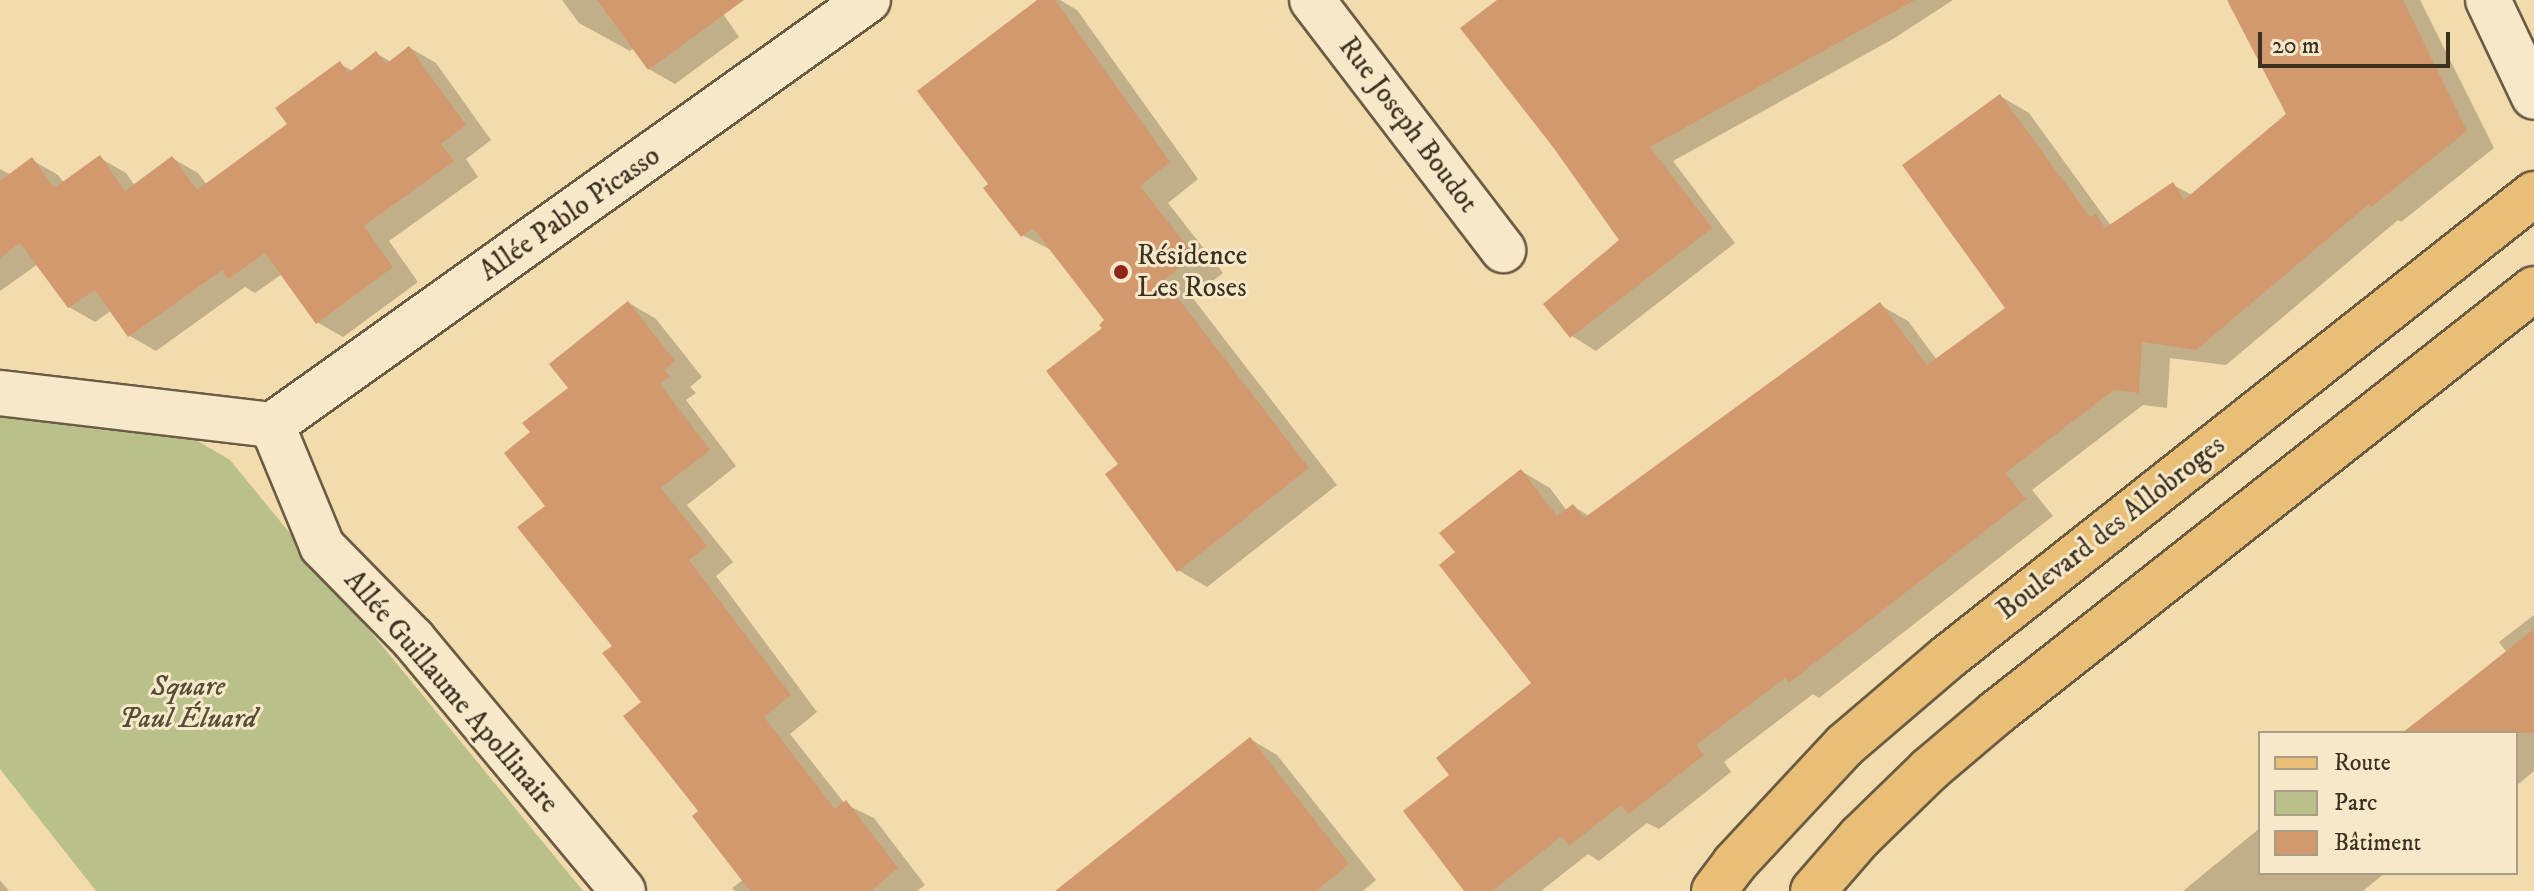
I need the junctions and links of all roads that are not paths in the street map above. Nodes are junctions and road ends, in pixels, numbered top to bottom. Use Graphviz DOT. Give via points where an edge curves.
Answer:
graph roads {
  1 [pos="868,0"];
  2 [pos="1312,0"];
  3 [pos="2488,0"];
  4 [pos="2534,97"];
  5 [pos="2534,194"];
  6 [pos="1503,250"];
  7 [pos="2534,289"];
  8 [pos="0,393"];
  9 [pos="272,425"];
  10 [pos="1724,877"];
  11 [pos="623,891"];
  12 [pos="1695,891"];
  13 [pos="1813,891"];
  1 -- 9 [label="street, Allée Pablo Picasso"];
  2 -- 6 [label="street, Rue Joseph Boudot"];
  3 -- 4 [label="street"];
  5 -- 10 [label="main road, Boulevard des Allobroges" via="1948,657 1845,745"];
  7 -- 13 [label="main road" via="1996,713 1860,837"];
  8 -- 9 [label="street"];
  9 -- 11 [label="street, Allée Guillaume Apollinaire" via="322,546 413,639"];
  10 -- 12 [label="street"];
}
